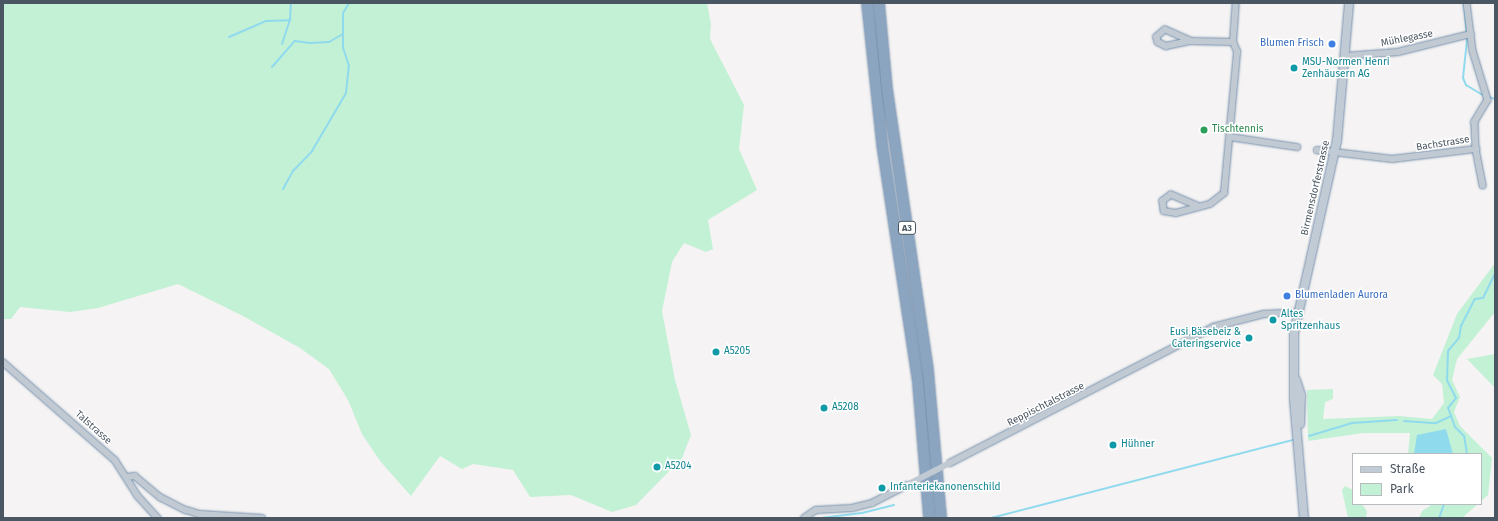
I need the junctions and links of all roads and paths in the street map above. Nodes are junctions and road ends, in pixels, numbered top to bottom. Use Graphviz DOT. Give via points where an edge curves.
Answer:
graph roads {
  1 [pos="867,3"];
  2 [pos="879,3"];
  3 [pos="1236,3"];
  4 [pos="1349,3"];
  5 [pos="1467,3"];
  6 [pos="1468,34"];
  7 [pos="1190,41"];
  8 [pos="1233,42"];
  9 [pos="1345,56"];
  10 [pos="1230,137"];
  11 [pos="1297,147"];
  12 [pos="1476,149"];
  13 [pos="1317,150"];
  14 [pos="1334,152"];
  15 [pos="1483,185"];
  16 [pos="1197,206"];
  17 [pos="1298,312"];
  18 [pos="3,362"];
  19 [pos="126,477"];
  20 [pos="158,518"];
  21 [pos="262,518"];
  22 [pos="804,518"];
  23 [pos="930,518"];
  24 [pos="941,518"];
  25 [pos="1304,518"];
  1 -- 23 [label="highway, A3" via="882,144 921,409"];
  2 -- 24 [label="highway, A3" via="887,89 928,371"];
  3 -- 8 [label="street"];
  4 -- 9 [label="main road, Birmensdorferstrasse"];
  5 -- 6 [label="street, Bachstrasse"];
  6 -- 9 [label="street, Mühlegasse" via="1398,52"];
  6 -- 12 [label="street, Bachstrasse" via="1488,100 1475,122"];
  7 -- 7 [label="street" via="1165,30 1157,37 1162,46"];
  7 -- 8 [label="street"];
  8 -- 10 [label="street" via="1237,52"];
  9 -- 14 [label="main road, Birmensdorferstrasse"];
  10 -- 11 [label="street"];
  10 -- 16 [label="street" via="1224,193 1216,202"];
  12 -- 14 [label="street, Bachstrasse" via="1392,159"];
  12 -- 15 [label="street"];
  13 -- 14 [label="street, Bachstrasse"];
  14 -- 17 [label="main road, Birmensdorferstrasse"];
  16 -- 16 [label="street" via="1171,195 1163,201 1164,211 1172,213"];
  17 -- 22 [label="street, Reppischtalstrasse, bridge" via="1264,314 1213,327 872,503 852,508 816,510"];
  17 -- 25 [label="main road, Birmensdorferstrasse" via="1294,343 1294,376"];
  18 -- 19 [label="street, Talstrasse" via="116,460"];
  19 -- 20 [label="street, Talstrasse" via="138,496"];
  19 -- 21 [label="street" via="135,476 166,501 192,512"];
}
